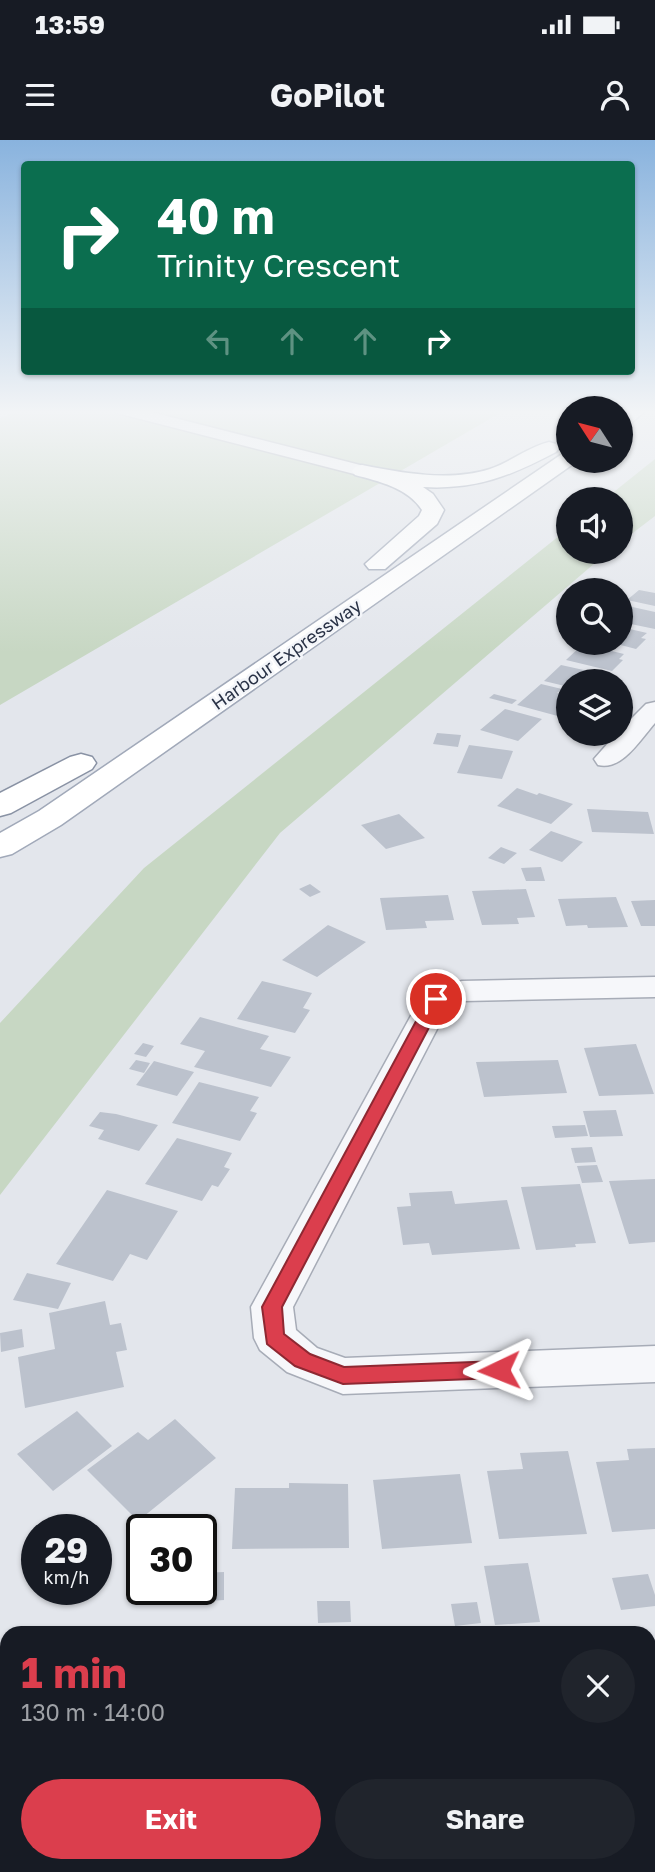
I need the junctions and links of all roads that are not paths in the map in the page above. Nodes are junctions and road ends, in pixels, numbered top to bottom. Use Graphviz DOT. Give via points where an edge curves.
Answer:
graph roads {
  1 [pos="416,491"];
  2 [pos="491,491"];
  3 [pos="522,491"];
  4 [pos="361,578"];
  5 [pos="221,670"];
  6 [pos="655,709"];
  7 [pos="607,759"];
  8 [pos="0,806"];
  9 [pos="0,813"];
  10 [pos="0,847"];
  11 [pos="655,987"];
  12 [pos="655,1364"];
  1 -- 4 [label="main road" via="429,501 433,510 429,519"];
  2 -- 4 [label="main road, Harbour Expressway"];
  3 -- 10 [label="main road, Harbour Expressway" via="50,818"];
  4 -- 5 [label="main road, Harbour Expressway"];
  6 -- 7 [label="street"];
  8 -- 9 [label="main road" via="93,755"];
  11 -- 12 [label="street" via="462,991 436,999 272,1307 275,1338 302,1360 343,1376"];
}
